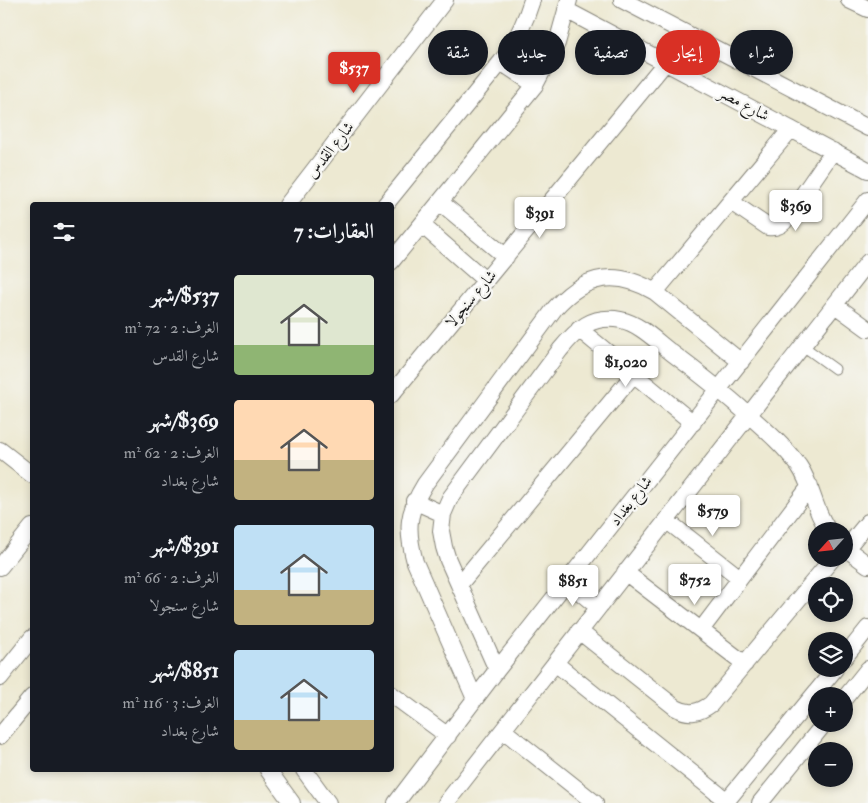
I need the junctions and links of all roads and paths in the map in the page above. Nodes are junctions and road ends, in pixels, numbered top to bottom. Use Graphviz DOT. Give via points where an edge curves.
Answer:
graph roads {
  1 [pos="445,0"];
  2 [pos="532,0"];
  3 [pos="622,0"];
  4 [pos="849,0"];
  5 [pos="567,5"];
  6 [pos="648,6"];
  7 [pos="866,6"];
  8 [pos="521,30"];
  9 [pos="656,57"];
  10 [pos="498,66"];
  11 [pos="520,75"];
  12 [pos="656,75"];
  13 [pos="689,75"];
  14 [pos="535,85"];
  15 [pos="868,128"];
  16 [pos="791,129"];
  17 [pos="833,151"];
  18 [pos="868,170"];
  19 [pos="868,200"];
  20 [pos="289,202"];
  21 [pos="387,202"];
  22 [pos="440,202"];
  23 [pos="731,202"];
  24 [pos="422,225"];
  25 [pos="506,257"];
  26 [pos="394,258"];
  27 [pos="868,262"];
  28 [pos="486,281"];
  29 [pos="655,292"];
  30 [pos="835,305"];
  31 [pos="579,329"];
  32 [pos="868,329"];
  33 [pos="803,346"];
  34 [pos="741,362"];
  35 [pos="835,370"];
  36 [pos="634,374"];
  37 [pos="720,389"];
  38 [pos="394,391"];
  39 [pos="748,415"];
  40 [pos="693,423"];
  41 [pos="2,456"];
  42 [pos="30,473"];
  43 [pos="810,486"];
  44 [pos="414,501"];
  45 [pos="443,514"];
  46 [pos="666,520"];
  47 [pos="824,522"];
  48 [pos="868,522"];
  49 [pos="30,530"];
  50 [pos="853,539"];
  51 [pos="853,554"];
  52 [pos="868,565"];
  53 [pos="0,567"];
  54 [pos="825,568"];
  55 [pos="625,572"];
  56 [pos="740,578"];
  57 [pos="568,582"];
  58 [pos="459,585"];
  59 [pos="598,607"];
  60 [pos="868,628"];
  61 [pos="701,630"];
  62 [pos="579,631"];
  63 [pos="30,640"];
  64 [pos="853,647"];
  65 [pos="555,663"];
  66 [pos="745,664"];
  67 [pos="497,670"];
  68 [pos="868,670"];
  69 [pos="828,677"];
  70 [pos="0,678"];
  71 [pos="853,688"];
  72 [pos="394,696"];
  73 [pos="30,699"];
  74 [pos="475,699"];
  75 [pos="503,730"];
  76 [pos="818,732"];
  77 [pos="0,736"];
  78 [pos="448,736"];
  79 [pos="269,772"];
  80 [pos="305,772"];
  81 [pos="726,802"];
  82 [pos="292,803"];
  83 [pos="328,803"];
  84 [pos="396,803"];
  85 [pos="446,803"];
  86 [pos="595,803"];
  87 [pos="760,803"];
  1 -- 20 [label="street, شارع القدس"];
  2 -- 8 [label="street"];
  3 -- 6 [label="street"];
  4 -- 7 [label="street"];
  5 -- 9 [label="street, شارع مصر"];
  5 -- 14 [label="street" via="557,43"];
  6 -- 15 [label="street"];
  10 -- 21 [label="street"];
  11 -- 14 [label="street"];
  12 -- 25 [label="street, شارع سنجولا"];
  13 -- 16 [label="street, شارع مصر"];
  14 -- 22 [label="street"];
  16 -- 17 [label="street, شارع مصر"];
  16 -- 23 [label="street"];
  17 -- 18 [label="street, شارع مصر"];
  17 -- 23 [label="street" via="780,226 768,228"];
  19 -- 34 [label="street, شارع بغداد"];
  22 -- 24 [label="street"];
  22 -- 25 [label="street"];
  23 -- 29 [label="street"];
  24 -- 26 [label="street"];
  24 -- 28 [label="street"];
  25 -- 28 [label="street, شارع سنجولا"];
  27 -- 30 [label="street"];
  28 -- 38 [label="street, شارع سنجولا"];
  29 -- 34 [label="street"];
  29 -- 44 [label="street" via="628,279 611,278 579,286 566,296"];
  30 -- 32 [label="street"];
  30 -- 33 [label="street"];
  31 -- 36 [label="street"];
  31 -- 37 [label="street" via="603,319 621,320 638,328"];
  31 -- 45 [label="street" via="450,498"];
  33 -- 35 [label="lane"];
  33 -- 39 [label="street"];
  34 -- 37 [label="street, شارع بغداد"];
  36 -- 40 [label="street"];
  36 -- 58 [label="street"];
  37 -- 39 [label="street"];
  37 -- 40 [label="street, شارع بغداد"];
  39 -- 43 [label="street" via="787,451"];
  39 -- 46 [label="street"];
  40 -- 57 [label="street, شارع بغداد"];
  41 -- 42 [label="street"];
  43 -- 47 [label="street"];
  43 -- 56 [label="street"];
  44 -- 45 [label="street"];
  44 -- 74 [label="street" via="409,521 409,542 415,562"];
  45 -- 58 [label="street" via="444,547"];
  46 -- 55 [label="street"];
  46 -- 56 [label="street"];
  48 -- 50 [label="street"];
  49 -- 53 [label="street"];
  51 -- 52 [label="street"];
  54 -- 66 [label="street"];
  55 -- 59 [label="street"];
  55 -- 61 [label="street"];
  56 -- 61 [label="street"];
  57 -- 59 [label="street"];
  57 -- 67 [label="street, شارع بغداد"];
  58 -- 67 [label="street"];
  59 -- 62 [label="street"];
  60 -- 64 [label="street"];
  61 -- 66 [label="street"];
  62 -- 65 [label="street"];
  62 -- 66 [label="street" via="684,712 694,713 711,704"];
  63 -- 70 [label="street"];
  65 -- 75 [label="street"];
  65 -- 81 [label="street"];
  67 -- 74 [label="street, شارع بغداد"];
  68 -- 71 [label="street"];
  69 -- 81 [label="street"];
  72 -- 78 [label="street"];
  73 -- 77 [label="street"];
  74 -- 78 [label="street, شارع بغداد"];
  75 -- 85 [label="street"];
  75 -- 86 [label="street"];
  76 -- 87 [label="street"];
  78 -- 84 [label="street, شارع بغداد"];
  79 -- 82 [label="street"];
  80 -- 83 [label="street"];
}
